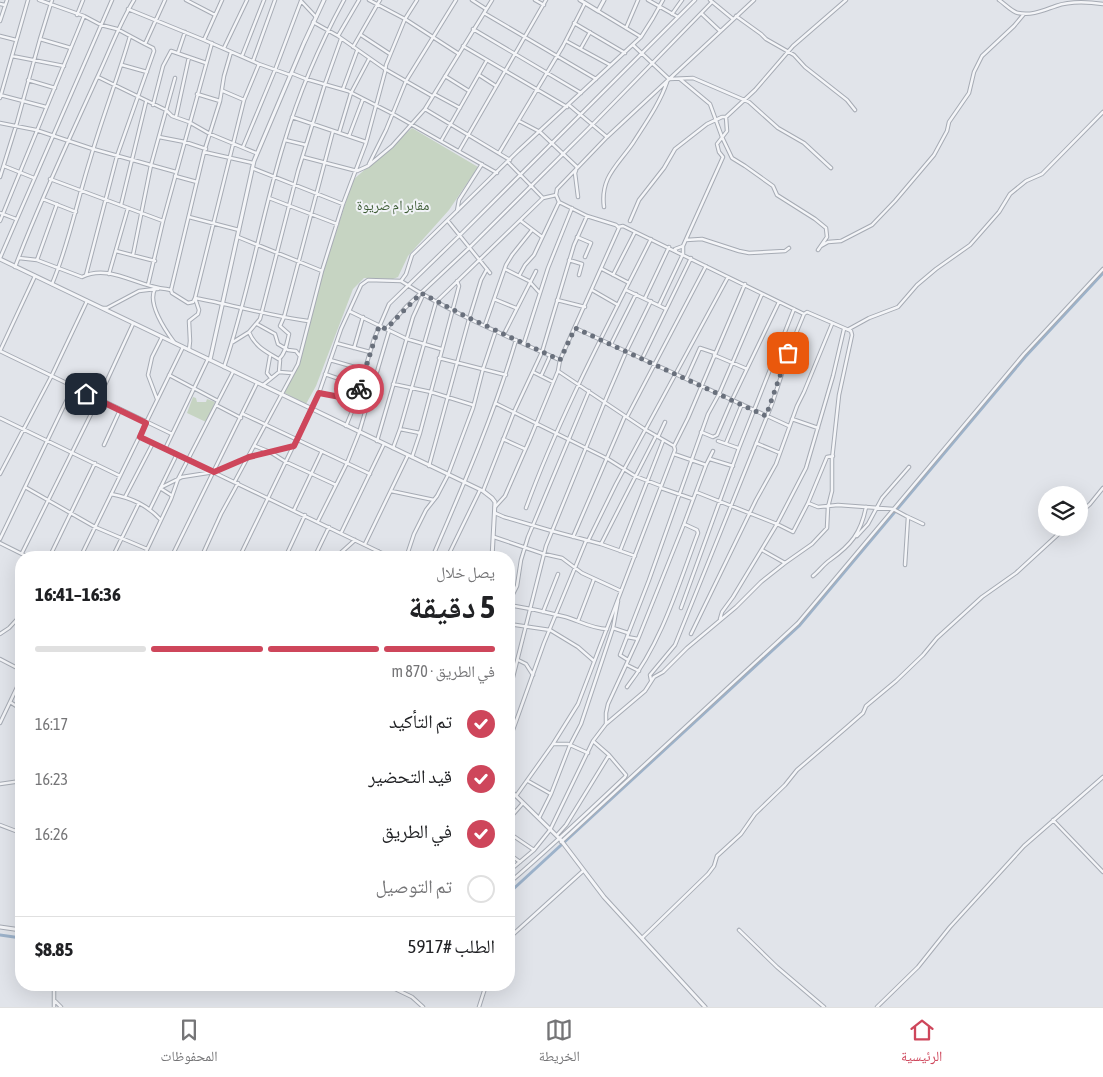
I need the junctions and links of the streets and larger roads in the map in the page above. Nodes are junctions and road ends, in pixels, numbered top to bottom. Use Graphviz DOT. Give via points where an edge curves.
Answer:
graph roads {
  1 [pos="7,0"];
  2 [pos="28,0"];
  3 [pos="39,0"];
  4 [pos="52,0"];
  5 [pos="83,0"];
  6 [pos="112,0"];
  7 [pos="134,0"];
  8 [pos="165,0"];
  9 [pos="186,0"];
  10 [pos="222,0"];
  11 [pos="247,0"];
  12 [pos="264,0"];
  13 [pos="276,0"];
  14 [pos="300,0"];
  15 [pos="324,0"];
  16 [pos="344,0"];
  17 [pos="359,0"];
  18 [pos="369,0"];
  19 [pos="380,0"];
  20 [pos="417,0"];
  21 [pos="456,0"];
  22 [pos="472,0"];
  23 [pos="492,0"];
  24 [pos="535,0"];
  25 [pos="546,0"];
  26 [pos="580,0"];
  27 [pos="604,0"];
  28 [pos="638,0"];
  29 [pos="648,0"];
  30 [pos="663,0"];
  31 [pos="682,0"];
  32 [pos="695,0"];
  33 [pos="754,0"];
  34 [pos="846,0"];
  35 [pos="999,0"];
  36 [pos="712,1"];
  37 [pos="195,2"];
  38 [pos="0,4"];
  39 [pos="377,4"];
  40 [pos="585,4"];
  41 [pos="1103,4"];
  42 [pos="50,5"];
  43 [pos="544,5"];
  44 [pos="5,6"];
  45 [pos="660,6"];
  46 [pos="128,9"];
  47 [pos="486,9"];
  48 [pos="598,11"];
  49 [pos="484,13"];
  50 [pos="672,14"];
  51 [pos="702,14"];
  52 [pos="1024,14"];
  53 [pos="77,15"];
  54 [pos="215,15"];
  55 [pos="84,16"];
  56 [pos="736,16"];
  57 [pos="316,17"];
  58 [pos="678,17"];
  59 [pos="733,19"];
  60 [pos="155,20"];
  61 [pos="405,20"];
  62 [pos="0,21"];
  63 [pos="313,22"];
  64 [pos="574,23"];
  65 [pos="101,25"];
  66 [pos="626,28"];
  67 [pos="118,29"];
  68 [pos="474,29"];
  69 [pos="327,31"];
  70 [pos="720,31"];
  71 [pos="185,32"];
  72 [pos="590,32"];
  73 [pos="0,36"];
  74 [pos="130,36"];
  75 [pos="338,36"];
  76 [pos="360,36"];
  77 [pos="432,37"];
  78 [pos="641,37"];
  79 [pos="525,38"];
  80 [pos="40,39"];
  81 [pos="341,39"];
  82 [pos="16,40"];
  83 [pos="204,40"];
  84 [pos="566,40"];
  85 [pos="212,43"];
  86 [pos="145,44"];
  87 [pos="633,45"];
  88 [pos="463,46"];
  89 [pos="353,47"];
  90 [pos="71,48"];
  91 [pos="224,49"];
  92 [pos="581,49"];
  93 [pos="357,50"];
  94 [pos="231,52"];
  95 [pos="788,52"];
  96 [pos="178,53"];
  97 [pos="625,53"];
  98 [pos="642,53"];
  99 [pos="390,54"];
  100 [pos="459,54"];
  101 [pos="515,54"];
  102 [pos="12,56"];
  103 [pos="242,56"];
  104 [pos="189,57"];
  105 [pos="558,57"];
  106 [pos="369,59"];
  107 [pos="34,60"];
  108 [pos="487,60"];
  109 [pos="253,61"];
  110 [pos="206,63"];
  111 [pos="653,63"];
  112 [pos="259,64"];
  113 [pos="121,65"];
  114 [pos="610,65"];
  115 [pos="64,66"];
  116 [pos="385,69"];
  117 [pos="275,70"];
  118 [pos="505,71"];
  119 [pos="147,72"];
  120 [pos="547,73"];
  121 [pos="290,74"];
  122 [pos="478,75"];
  123 [pos="445,76"];
  124 [pos="98,77"];
  125 [pos="174,78"];
  126 [pos="306,79"];
  127 [pos="596,79"];
  128 [pos="680,79"];
  129 [pos="28,80"];
  130 [pos="668,80"];
  131 [pos="406,81"];
  132 [pos="325,84"];
  133 [pos="115,86"];
  134 [pos="496,86"];
  135 [pos="55,88"];
  136 [pos="344,89"];
  137 [pos="538,89"];
  138 [pos="222,91"];
  139 [pos="469,91"];
  140 [pos="352,93"];
  141 [pos="581,93"];
  142 [pos="198,94"];
  143 [pos="433,95"];
  144 [pos="0,96"];
  145 [pos="138,97"];
  146 [pos="362,99"];
  147 [pos="244,100"];
  148 [pos="743,100"];
  149 [pos="23,101"];
  150 [pos="146,102"];
  151 [pos="220,102"];
  152 [pos="153,105"];
  153 [pos="375,106"];
  154 [pos="568,106"];
  155 [pos="46,107"];
  156 [pos="460,108"];
  157 [pos="425,109"];
  158 [pos="166,110"];
  159 [pos="855,110"];
  160 [pos="1103,112"];
  161 [pos="393,114"];
  162 [pos="581,115"];
  163 [pos="176,117"];
  164 [pos="292,117"];
  165 [pos="726,117"];
  166 [pos="716,119"];
  167 [pos="519,121"];
  168 [pos="0,122"];
  169 [pos="189,122"];
  170 [pos="313,124"];
  171 [pos="450,124"];
  172 [pos="592,125"];
  173 [pos="16,126"];
  174 [pos="411,126"];
  175 [pos="36,130"];
  176 [pos="333,130"];
  177 [pos="540,132"];
  178 [pos="339,133"];
  179 [pos="210,134"];
  180 [pos="468,135"];
  181 [pos="53,136"];
  182 [pos="349,136"];
  183 [pos="721,136"];
  184 [pos="159,137"];
  185 [pos="607,137"];
  186 [pos="68,140"];
  187 [pos="285,140"];
  188 [pos="441,141"];
  189 [pos="185,142"];
  190 [pos="366,142"];
  191 [pos="551,143"];
  192 [pos="233,144"];
  193 [pos="306,145"];
  194 [pos="243,147"];
  195 [pos="93,149"];
  196 [pos="205,150"];
  197 [pos="459,151"];
  198 [pos="256,153"];
  199 [pos="500,154"];
  200 [pos="563,154"];
  201 [pos="117,156"];
  202 [pos="303,156"];
  203 [pos="230,159"];
  204 [pos="132,160"];
  205 [pos="509,161"];
  206 [pos="324,162"];
  207 [pos="482,164"];
  208 [pos="151,165"];
  209 [pos="253,165"];
  210 [pos="4,166"];
  211 [pos="368,166"];
  212 [pos="577,168"];
  213 [pos="831,168"];
  214 [pos="357,171"];
  215 [pos="19,172"];
  216 [pos="497,173"];
  217 [pos="176,174"];
  218 [pos="520,175"];
  219 [pos="0,177"];
  220 [pos="274,177"];
  221 [pos="34,178"];
  222 [pos="50,179"];
  223 [pos="197,182"];
  224 [pos="294,185"];
  225 [pos="531,186"];
  226 [pos="80,191"];
  227 [pos="316,194"];
  228 [pos="556,195"];
  229 [pos="578,197"];
  230 [pos="269,198"];
  231 [pos="543,198"];
  232 [pos="42,199"];
  233 [pos="105,200"];
  234 [pos="559,202"];
  235 [pos="57,204"];
  236 [pos="343,204"];
  237 [pos="120,205"];
  238 [pos="289,205"];
  239 [pos="604,207"];
  240 [pos="128,208"];
  241 [pos="572,208"];
  242 [pos="76,212"];
  243 [pos="457,212"];
  244 [pos="1,213"];
  245 [pos="142,213"];
  246 [pos="310,213"];
  247 [pos="587,216"];
  248 [pos="189,217"];
  249 [pos="16,219"];
  250 [pos="0,221"];
  251 [pos="163,221"];
  252 [pos="521,221"];
  253 [pos="630,221"];
  254 [pos="448,222"];
  255 [pos="215,224"];
  256 [pos="337,224"];
  257 [pos="618,227"];
  258 [pos="238,230"];
  259 [pos="532,230"];
  260 [pos="635,232"];
  261 [pos="459,236"];
  262 [pos="237,237"];
  263 [pos="542,237"];
  264 [pos="577,238"];
  265 [pos="651,239"];
  266 [pos="686,240"];
  267 [pos="258,246"];
  268 [pos="683,246"];
  269 [pos="821,246"];
  270 [pos="669,247"];
  271 [pos="469,248"];
  272 [pos="790,248"];
  273 [pos="818,250"];
  274 [pos="676,251"];
  275 [pos="116,252"];
  276 [pos="277,252"];
  277 [pos="683,254"];
  278 [pos="133,256"];
  279 [pos="585,257"];
  280 [pos="0,258"];
  281 [pos="19,258"];
  282 [pos="691,258"];
  283 [pos="37,260"];
  284 [pos="479,260"];
  285 [pos="569,260"];
  286 [pos="155,261"];
  287 [pos="298,261"];
  288 [pos="706,266"];
  289 [pos="16,267"];
  290 [pos="59,268"];
  291 [pos="487,269"];
  292 [pos="504,269"];
  293 [pos="602,269"];
  294 [pos="1103,269"];
  295 [pos="322,271"];
  296 [pos="536,271"];
  297 [pos="490,273"];
  298 [pos="109,274"];
  299 [pos="86,275"];
  300 [pos="580,275"];
  301 [pos="613,275"];
  302 [pos="35,276"];
  303 [pos="518,276"];
  304 [pos="728,276"];
  305 [pos="401,281"];
  306 [pos="457,281"];
  307 [pos="530,281"];
  308 [pos="629,283"];
  309 [pos="52,284"];
  310 [pos="745,284"];
  311 [pos="148,285"];
  312 [pos="408,285"];
  313 [pos="155,289"];
  314 [pos="162,289"];
  315 [pos="170,290"];
  316 [pos="592,290"];
  317 [pos="626,290"];
  318 [pos="540,293"];
  319 [pos="422,294"];
  320 [pos="636,294"];
  321 [pos="762,294"];
  322 [pos="195,298"];
  323 [pos="645,298"];
  324 [pos="494,299"];
  325 [pos="558,300"];
  326 [pos="87,301"];
  327 [pos="652,301"];
  328 [pos="436,302"];
  329 [pos="779,302"];
  330 [pos="224,303"];
  331 [pos="618,305"];
  332 [pos="659,305"];
  333 [pos="98,306"];
  334 [pos="585,306"];
  335 [pos="242,308"];
  336 [pos="516,308"];
  337 [pos="452,309"];
  338 [pos="666,309"];
  339 [pos="794,309"];
  340 [pos="349,311"];
  341 [pos="262,313"];
  342 [pos="804,314"];
  343 [pos="284,317"];
  344 [pos="362,317"];
  345 [pos="469,318"];
  346 [pos="308,321"];
  347 [pos="133,324"];
  348 [pos="257,324"];
  349 [pos="832,324"];
  350 [pos="484,325"];
  351 [pos="379,326"];
  352 [pos="575,328"];
  353 [pos="844,329"];
  354 [pos="849,329"];
  355 [pos="387,330"];
  356 [pos="496,330"];
  357 [pos="249,332"];
  358 [pos="504,334"];
  359 [pos="162,337"];
  360 [pos="407,339"];
  361 [pos="516,340"];
  362 [pos="600,340"];
  363 [pos="174,343"];
  364 [pos="232,343"];
  365 [pos="336,343"];
  366 [pos="524,343"];
  367 [pos="423,344"];
  368 [pos="611,345"];
  369 [pos="183,347"];
  370 [pos="286,348"];
  371 [pos="354,348"];
  372 [pos="441,349"];
  373 [pos="189,350"];
  374 [pos="370,352"];
  375 [pos="542,352"];
  376 [pos="626,352"];
  377 [pos="715,354"];
  378 [pos="270,356"];
  379 [pos="550,356"];
  380 [pos="439,358"];
  381 [pos="279,359"];
  382 [pos="299,359"];
  383 [pos="642,359"];
  384 [pos="209,360"];
  385 [pos="330,360"];
  386 [pos="560,360"];
  387 [pos="458,362"];
  388 [pos="732,363"];
  389 [pos="655,365"];
  390 [pos="224,367"];
  391 [pos="483,369"];
  392 [pos="747,369"];
  393 [pos="365,370"];
  394 [pos="558,370"];
  395 [pos="233,372"];
  396 [pos="279,372"];
  397 [pos="533,372"];
  398 [pos="292,373"];
  399 [pos="325,374"];
  400 [pos="677,374"];
  401 [pos="169,375"];
  402 [pos="506,375"];
  403 [pos="51,376"];
  404 [pos="541,376"];
  405 [pos="271,378"];
  406 [pos="686,378"];
  407 [pos="553,382"];
  408 [pos="257,383"];
  409 [pos="393,384"];
  410 [pos="579,385"];
  411 [pos="263,386"];
  412 [pos="360,386"];
  413 [pos="702,386"];
  414 [pos="411,387"];
  415 [pos="73,388"];
  416 [pos="194,388"];
  417 [pos="589,391"];
  418 [pos="431,392"];
  419 [pos="319,393"];
  420 [pos="281,394"];
  421 [pos="719,394"];
  422 [pos="449,397"];
  423 [pos="98,400"];
  424 [pos="356,400"];
  425 [pos="732,400"];
  426 [pos="157,401"];
  427 [pos="218,401"];
  428 [pos="605,401"];
  429 [pos="495,402"];
  430 [pos="742,404"];
  431 [pos="216,405"];
  432 [pos="473,405"];
  433 [pos="311,408"];
  434 [pos="120,410"];
  435 [pos="755,410"];
  436 [pos="514,412"];
  437 [pos="242,414"];
  438 [pos="766,416"];
  439 [pos="626,417"];
  440 [pos="0,418"];
  441 [pos="241,418"];
  442 [pos="792,419"];
  443 [pos="536,422"];
  444 [pos="665,422"];
  445 [pos="146,423"];
  446 [pos="266,424"];
  447 [pos="346,426"];
  448 [pos="789,426"];
  449 [pos="818,428"];
  450 [pos="23,429"];
  451 [pos="400,429"];
  452 [pos="646,430"];
  453 [pos="420,432"];
  454 [pos="701,432"];
  455 [pos="360,433"];
  456 [pos="557,433"];
  457 [pos="172,434"];
  458 [pos="140,437"];
  459 [pos="657,437"];
  460 [pos="297,439"];
  461 [pos="503,439"];
  462 [pos="569,439"];
  463 [pos="663,440"];
  464 [pos="377,441"];
  465 [pos="718,441"];
  466 [pos="48,442"];
  467 [pos="153,443"];
  468 [pos="726,443"];
  469 [pos="756,443"];
  470 [pos="104,444"];
  471 [pos="384,444"];
  472 [pos="255,446"];
  473 [pos="294,446"];
  474 [pos="674,446"];
  475 [pos="165,448"];
  476 [pos="393,448"];
  477 [pos="585,448"];
  478 [pos="739,448"];
  479 [pos="525,450"];
  480 [pos="322,451"];
  481 [pos="713,451"];
  482 [pos="71,452"];
  483 [pos="270,452"];
  484 [pos="780,453"];
  485 [pos="177,454"];
  486 [pos="674,454"];
  487 [pos="408,455"];
  488 [pos="833,456"];
  489 [pos="249,457"];
  490 [pos="412,457"];
  491 [pos="691,459"];
  492 [pos="710,459"];
  493 [pos="188,460"];
  494 [pos="608,460"];
  495 [pos="286,462"];
  496 [pos="95,463"];
  497 [pos="347,463"];
  498 [pos="706,465"];
  499 [pos="430,466"];
  500 [pos="733,466"];
  501 [pos="909,467"];
  502 [pos="624,470"];
  503 [pos="214,472"];
  504 [pos="0,474"];
  505 [pos="311,474"];
  506 [pos="370,474"];
  507 [pos="448,475"];
  508 [pos="120,476"];
  509 [pos="635,476"];
  510 [pos="178,479"];
  511 [pos="647,481"];
  512 [pos="236,482"];
  513 [pos="465,483"];
  514 [pos="336,486"];
  515 [pos="25,487"];
  516 [pos="661,487"];
  517 [pos="160,488"];
  518 [pos="1103,488"];
  519 [pos="482,490"];
  520 [pos="391,491"];
  521 [pos="696,492"];
  522 [pos="111,494"];
  523 [pos="171,495"];
  524 [pos="678,495"];
  525 [pos="125,497"];
  526 [pos="268,497"];
  527 [pos="694,499"];
  528 [pos="48,500"];
  529 [pos="434,500"];
  530 [pos="720,502"];
  531 [pos="808,502"];
  532 [pos="138,503"];
  533 [pos="730,506"];
  534 [pos="1088,506"];
  535 [pos="495,507"];
  536 [pos="828,507"];
  537 [pos="866,507"];
  538 [pos="877,507"];
  539 [pos="526,508"];
  540 [pos="893,508"];
  541 [pos="150,509"];
  542 [pos="294,510"];
  543 [pos="70,513"];
  544 [pos="495,513"];
  545 [pos="750,513"];
  546 [pos="306,515"];
  547 [pos="908,517"];
  548 [pos="161,520"];
  549 [pos="318,521"];
  550 [pos="684,524"];
  551 [pos="777,524"];
  552 [pos="923,524"];
  553 [pos="534,525"];
  554 [pos="95,527"];
  555 [pos="329,527"];
  556 [pos="552,531"];
  557 [pos="341,533"];
  558 [pos="1055,536"];
  559 [pos="856,537"];
  560 [pos="0,538"];
  561 [pos="122,538"];
  562 [pos="494,538"];
  563 [pos="573,538"];
  564 [pos="355,540"];
  565 [pos="587,541"];
  566 [pos="0,543"];
  567 [pos="365,544"];
  568 [pos="601,544"];
  569 [pos="525,548"];
  570 [pos="147,549"];
  571 [pos="378,550"];
  572 [pos="762,550"];
  573 [pos="18,551"];
  574 [pos="23,551"];
  575 [pos="52,551"];
  576 [pos="83,551"];
  577 [pos="116,551"];
  578 [pos="174,551"];
  579 [pos="204,551"];
  580 [pos="242,551"];
  581 [pos="289,551"];
  582 [pos="317,551"];
  583 [pos="343,551"];
  584 [pos="408,551"];
  585 [pos="435,551"];
  586 [pos="451,551"];
  587 [pos="493,551"];
  588 [pos="620,552"];
  589 [pos="544,554"];
  590 [pos="635,556"];
  591 [pos="785,562"];
  592 [pos="905,565"];
  593 [pos="575,568"];
  594 [pos="558,574"];
  595 [pos="813,576"];
  596 [pos="594,579"];
  597 [pos="515,590"];
  598 [pos="621,591"];
  599 [pos="619,597"];
  600 [pos="515,605"];
  601 [pos="529,608"];
  602 [pos="681,608"];
  603 [pos="543,612"];
  604 [pos="556,614"];
  605 [pos="720,620"];
  606 [pos="578,621"];
  607 [pos="15,622"];
  608 [pos="515,625"];
  609 [pos="525,626"];
  610 [pos="613,628"];
  611 [pos="607,629"];
  612 [pos="550,630"];
  613 [pos="0,634"];
  614 [pos="691,634"];
  615 [pos="628,635"];
  616 [pos="638,639"];
  617 [pos="0,660"];
  618 [pos="518,660"];
  619 [pos="628,660"];
  620 [pos="594,662"];
  621 [pos="627,665"];
  622 [pos="15,667"];
  623 [pos="515,671"];
  624 [pos="639,671"];
  625 [pos="533,675"];
  626 [pos="651,680"];
  627 [pos="627,687"];
  628 [pos="15,692"];
  629 [pos="10,702"];
  630 [pos="15,705"];
  631 [pos="0,723"];
  632 [pos="515,724"];
  633 [pos="606,724"];
  634 [pos="593,741"];
  635 [pos="553,744"];
  636 [pos="570,745"];
  637 [pos="588,753"];
  638 [pos="609,755"];
  639 [pos="1103,778"];
  640 [pos="528,781"];
  641 [pos="15,782"];
  642 [pos="0,784"];
  643 [pos="551,794"];
  644 [pos="516,796"];
  645 [pos="523,802"];
  646 [pos="515,812"];
  647 [pos="539,819"];
  648 [pos="1053,820"];
  649 [pos="0,825"];
  650 [pos="550,830"];
  651 [pos="15,831"];
  652 [pos="515,837"];
  653 [pos="559,839"];
  654 [pos="534,850"];
  655 [pos="515,858"];
  656 [pos="520,862"];
  657 [pos="515,866"];
  658 [pos="583,871"];
  659 [pos="1103,872"];
  660 [pos="515,878"];
  661 [pos="0,927"];
  662 [pos="15,929"];
  663 [pos="739,930"];
  664 [pos="515,933"];
  665 [pos="642,938"];
  666 [pos="54,991"];
  667 [pos="400,991"];
  668 [pos="484,991"];
  669 [pos="54,1000"];
  670 [pos="54,1007"];
  671 [pos="61,1007"];
  672 [pos="423,1007"];
  673 [pos="480,1007"];
  674 [pos="705,1007"];
  675 [pos="824,1007"];
  676 [pos="877,1007"];
  1 -- 44 [label="street"];
  2 -- 82 [label="street"];
  3 -- 42 [label="street"];
  4 -- 42 [label="street"];
  5 -- 53 [label="street"];
  6 -- 65 [label="street"];
  7 -- 46 [label="street"];
  8 -- 60 [label="street"];
  9 -- 37 [label="street"];
  10 -- 54 [label="street"];
  11 -- 91 [label="street"];
  12 -- 103 [label="street"];
  13 -- 109 [label="street"];
  14 -- 57 [label="street"];
  14 -- 117 [label="street"];
  15 -- 57 [label="street"];
  16 -- 69 [label="street"];
  17 -- 75 [label="street"];
  18 -- 39 [label="street"];
  19 -- 39 [label="street"];
  20 -- 61 [label="street"];
  21 -- 77 [label="street"];
  22 -- 47 [label="street"];
  23 -- 47 [label="street"];
  24 -- 43 [label="street"];
  25 -- 43 [label="street"];
  26 -- 40 [label="street"];
  27 -- 48 [label="street"];
  28 -- 66 [label="street"];
  29 -- 45 [label="street"];
  30 -- 45 [label="street"];
  31 -- 50 [label="street"];
  32 -- 58 [label="street"];
  33 -- 56 [label="street"];
  34 -- 95 [label="street"];
  35 -- 52 [label="street" via="1016,13"];
  36 -- 51 [label="street"];
  36 -- 59 [label="street"];
  37 -- 54 [label="street"];
  38 -- 44 [label="street"];
  39 -- 61 [label="street"];
  39 -- 76 [label="street"];
  40 -- 48 [label="street"];
  40 -- 64 [label="street"];
  41 -- 52 [label="street" via="1058,5 1046,11"];
  42 -- 53 [label="street"];
  42 -- 80 [label="street"];
  43 -- 79 [label="street"];
  44 -- 62 [label="street"];
  45 -- 50 [label="street"];
  45 -- 78 [label="street"];
  46 -- 60 [label="street"];
  46 -- 67 [label="street"];
  47 -- 49 [label="street"];
  48 -- 66 [label="street"];
  49 -- 68 [label="street"];
  49 -- 79 [label="street"];
  50 -- 58 [label="street"];
  51 -- 70 [label="street"];
  51 -- 111 [label="street"];
  52 -- 269 [label="street" via="982,56 968,93 948,122 934,155 895,201 872,225 841,241"];
  53 -- 55 [label="street"];
  54 -- 83 [label="street"];
  55 -- 65 [label="street"];
  55 -- 90 [label="street"];
  56 -- 59 [label="street"];
  56 -- 95 [label="street"];
  57 -- 63 [label="street"];
  58 -- 98 [label="street"];
  59 -- 70 [label="street"];
  60 -- 71 [label="street"];
  60 -- 86 [label="street"];
  61 -- 77 [label="street"];
  61 -- 99 [label="street"];
  63 -- 69 [label="street"];
  63 -- 121 [label="street"];
  64 -- 72 [label="street"];
  64 -- 84 [label="street"];
  65 -- 67 [label="street"];
  65 -- 181 [label="street"];
  66 -- 78 [label="street"];
  67 -- 74 [label="street"];
  67 -- 124 [label="street"];
  68 -- 88 [label="street"];
  68 -- 101 [label="street"];
  69 -- 75 [label="street"];
  69 -- 126 [label="street"];
  70 -- 130 [label="street"];
  71 -- 83 [label="street"];
  71 -- 96 [label="street"];
  72 -- 92 [label="street"];
  72 -- 97 [label="street"];
  73 -- 82 [label="street"];
  74 -- 86 [label="street"];
  74 -- 113 [label="street"];
  75 -- 81 [label="street"];
  76 -- 89 [label="street"];
  76 -- 99 [label="street"];
  77 -- 100 [label="street"];
  77 -- 131 [label="street"];
  78 -- 87 [label="street"];
  79 -- 101 [label="street"];
  79 -- 105 [label="street"];
  80 -- 90 [label="street"];
  80 -- 107 [label="street"];
  81 -- 89 [label="street"];
  81 -- 132 [label="street"];
  82 -- 102 [label="street"];
  83 -- 85 [label="street"];
  84 -- 92 [label="street"];
  84 -- 105 [label="street"];
  85 -- 91 [label="street"];
  85 -- 110 [label="street"];
  86 -- 119 [label="street" via="154,48"];
  87 -- 97 [label="street"];
  87 -- 98 [label="street"];
  88 -- 100 [label="street"];
  88 -- 108 [label="street"];
  89 -- 93 [label="street"];
  90 -- 115 [label="street"];
  91 -- 94 [label="street"];
  92 -- 114 [label="street"];
  93 -- 106 [label="street"];
  93 -- 136 [label="street"];
  94 -- 103 [label="street"];
  94 -- 138 [label="street"];
  95 -- 148 [label="street"];
  95 -- 159 [label="street"];
  96 -- 104 [label="street"];
  96 -- 152 [label="street" via="170,53"];
  97 -- 114 [label="street"];
  98 -- 111 [label="street"];
  98 -- 162 [label="street"];
  99 -- 116 [label="street"];
  100 -- 123 [label="street"];
  101 -- 118 [label="street"];
  101 -- 120 [label="street"];
  102 -- 107 [label="street"];
  102 -- 144 [label="street"];
  103 -- 109 [label="street"];
  104 -- 110 [label="street"];
  104 -- 163 [label="street"];
  105 -- 120 [label="street"];
  105 -- 127 [label="street"];
  106 -- 116 [label="street"];
  106 -- 140 [label="street"];
  107 -- 115 [label="street"];
  107 -- 129 [label="street"];
  108 -- 118 [label="street"];
  108 -- 122 [label="street"];
  109 -- 112 [label="street"];
  110 -- 142 [label="street"];
  111 -- 130 [label="street"];
  111 -- 172 [label="street"];
  112 -- 117 [label="street"];
  112 -- 147 [label="street"];
  113 -- 119 [label="street"];
  113 -- 133 [label="street"];
  114 -- 127 [label="street"];
  115 -- 135 [label="street"];
  116 -- 131 [label="street"];
  116 -- 153 [label="street"];
  117 -- 121 [label="street"];
  117 -- 194 [label="street"];
  118 -- 134 [label="street"];
  118 -- 137 [label="street"];
  119 -- 145 [label="street"];
  120 -- 137 [label="street"];
  120 -- 141 [label="street"];
  121 -- 126 [label="street"];
  121 -- 198 [label="street"];
  122 -- 134 [label="street"];
  122 -- 139 [label="street"];
  123 -- 139 [label="street"];
  123 -- 143 [label="street"];
  124 -- 133 [label="street"];
  124 -- 186 [label="street"];
  125 -- 158 [label="street"];
  126 -- 132 [label="street"];
  126 -- 164 [label="street"];
  127 -- 141 [label="street"];
  128 -- 130 [label="street"];
  128 -- 148 [label="street" via="696,79"];
  128 -- 166 [label="street" via="706,100"];
  129 -- 135 [label="street"];
  129 -- 149 [label="street"];
  130 -- 185 [label="street"];
  130 -- 239 [label="street" via="636,138 610,173 604,185"];
  131 -- 143 [label="street"];
  131 -- 161 [label="street"];
  132 -- 136 [label="street"];
  132 -- 170 [label="street"];
  133 -- 145 [label="street"];
  133 -- 195 [label="street"];
  134 -- 180 [label="street"];
  135 -- 155 [label="street"];
  136 -- 140 [label="street"];
  137 -- 154 [label="street"];
  137 -- 167 [label="street"];
  138 -- 147 [label="street"];
  138 -- 151 [label="street"];
  139 -- 156 [label="street"];
  140 -- 146 [label="street"];
  140 -- 178 [label="street"];
  141 -- 154 [label="street"];
  142 -- 151 [label="street"];
  142 -- 169 [label="street"];
  143 -- 156 [label="street"];
  143 -- 157 [label="street"];
  144 -- 149 [label="street"];
  145 -- 150 [label="street"];
  145 -- 201 [label="street"];
  146 -- 153 [label="street"];
  146 -- 182 [label="street"];
  147 -- 192 [label="street"];
  148 -- 165 [label="street"];
  148 -- 213 [label="street" via="778,128 804,143"];
  149 -- 155 [label="street"];
  149 -- 173 [label="street"];
  150 -- 152 [label="street"];
  150 -- 204 [label="street"];
  151 -- 179 [label="street"];
  152 -- 158 [label="street"];
  153 -- 161 [label="street"];
  153 -- 190 [label="street"];
  154 -- 162 [label="street"];
  154 -- 177 [label="street"];
  155 -- 175 [label="street"];
  156 -- 171 [label="street"];
  157 -- 171 [label="street"];
  157 -- 174 [label="street"];
  158 -- 163 [label="street"];
  158 -- 184 [label="street"];
  160 -- 354 [label="street" via="1042,174 1026,181 1010,194 970,245 936,268 898,306"];
  161 -- 174 [label="street"];
  161 -- 211 [label="street"];
  162 -- 172 [label="street"];
  162 -- 191 [label="street"];
  163 -- 169 [label="street"];
  164 -- 170 [label="street"];
  164 -- 187 [label="street"];
  165 -- 166 [label="street"];
  165 -- 183 [label="street" via="726,131"];
  166 -- 183 [label="street"];
  166 -- 253 [label="street" via="675,149 639,200"];
  167 -- 177 [label="street"];
  167 -- 199 [label="street"];
  168 -- 173 [label="street"];
  169 -- 179 [label="street"];
  169 -- 189 [label="street"];
  170 -- 176 [label="street"];
  170 -- 193 [label="street"];
  171 -- 180 [label="street"];
  171 -- 188 [label="street"];
  172 -- 185 [label="street"];
  172 -- 200 [label="street"];
  173 -- 175 [label="street"];
  173 -- 210 [label="street"];
  174 -- 188 [label="street"];
  174 -- 211 [label="street"];
  175 -- 181 [label="street"];
  175 -- 215 [label="street"];
  176 -- 178 [label="street"];
  176 -- 206 [label="street"];
  177 -- 191 [label="street"];
  177 -- 205 [label="street"];
  178 -- 182 [label="street"];
  179 -- 192 [label="street"];
  179 -- 196 [label="street"];
  180 -- 197 [label="street"];
  180 -- 199 [label="street"];
  181 -- 186 [label="street"];
  181 -- 221 [label="street"];
  182 -- 190 [label="street"];
  183 -- 266 [label="street" via="717,144 722,156 719,166"];
  183 -- 269 [label="street" via="732,158 773,186 777,195 822,224 828,233"];
  184 -- 189 [label="street"];
  184 -- 208 [label="street"];
  185 -- 212 [label="street"];
  186 -- 195 [label="street"];
  186 -- 222 [label="street"];
  187 -- 193 [label="street"];
  187 -- 220 [label="street"];
  188 -- 197 [label="street"];
  189 -- 196 [label="street"];
  189 -- 217 [label="street"];
  190 -- 214 [label="street"];
  191 -- 200 [label="street"];
  191 -- 218 [label="street"];
  192 -- 194 [label="street"];
  192 -- 203 [label="street"];
  193 -- 202 [label="street"];
  194 -- 198 [label="street"];
  195 -- 201 [label="street"];
  195 -- 226 [label="street"];
  196 -- 203 [label="street"];
  196 -- 223 [label="street"];
  197 -- 207 [label="street"];
  198 -- 209 [label="street"];
  199 -- 205 [label="street"];
  200 -- 212 [label="street"];
  200 -- 225 [label="street"];
  201 -- 204 [label="street"];
  201 -- 233 [label="street"];
  202 -- 206 [label="street"];
  202 -- 224 [label="street"];
  203 -- 209 [label="street"];
  203 -- 255 [label="street"];
  204 -- 208 [label="street"];
  204 -- 237 [label="street"];
  205 -- 216 [label="street"];
  205 -- 218 [label="street"];
  206 -- 214 [label="street"];
  206 -- 227 [label="street"];
  207 -- 216 [label="street"];
  207 -- 243 [label="street" via="458,200"];
  208 -- 217 [label="street"];
  208 -- 245 [label="street"];
  209 -- 220 [label="street"];
  209 -- 258 [label="street"];
  210 -- 215 [label="street"];
  210 -- 219 [label="street"];
  211 -- 214 [label="street"];
  212 -- 228 [label="street" via="558,187"];
  212 -- 229 [label="street"];
  214 -- 236 [label="street"];
  215 -- 221 [label="street"];
  215 -- 244 [label="street"];
  216 -- 243 [label="street"];
  217 -- 223 [label="street"];
  217 -- 251 [label="street"];
  218 -- 225 [label="street"];
  218 -- 261 [label="street"];
  220 -- 224 [label="street"];
  220 -- 230 [label="street"];
  221 -- 249 [label="street"];
  222 -- 226 [label="street"];
  222 -- 232 [label="street"];
  223 -- 248 [label="street"];
  224 -- 227 [label="street"];
  224 -- 238 [label="street"];
  225 -- 231 [label="street"];
  225 -- 271 [label="street"];
  226 -- 233 [label="street"];
  226 -- 242 [label="street"];
  227 -- 236 [label="street"];
  227 -- 246 [label="street"];
  228 -- 231 [label="street"];
  228 -- 234 [label="street"];
  230 -- 238 [label="street"];
  230 -- 267 [label="street"];
  231 -- 252 [label="street"];
  232 -- 235 [label="street"];
  232 -- 281 [label="street"];
  233 -- 237 [label="street"];
  233 -- 299 [label="street"];
  234 -- 241 [label="street"];
  234 -- 263 [label="street"];
  235 -- 242 [label="street"];
  235 -- 283 [label="street"];
  236 -- 256 [label="street"];
  237 -- 240 [label="street"];
  238 -- 246 [label="street"];
  238 -- 276 [label="street"];
  240 -- 245 [label="street"];
  240 -- 275 [label="street"];
  241 -- 247 [label="street"];
  241 -- 318 [label="street"];
  242 -- 290 [label="street"];
  243 -- 254 [label="street"];
  244 -- 249 [label="street"];
  244 -- 250 [label="street"];
  245 -- 251 [label="street"];
  245 -- 278 [label="street"];
  246 -- 256 [label="street"];
  246 -- 287 [label="street"];
  247 -- 257 [label="street"];
  247 -- 264 [label="street"];
  248 -- 255 [label="street"];
  248 -- 315 [label="street"];
  249 -- 280 [label="street"];
  251 -- 286 [label="street"];
  252 -- 259 [label="street"];
  252 -- 284 [label="street"];
  254 -- 261 [label="street"];
  254 -- 305 [label="street" via="412,255"];
  255 -- 258 [label="street"];
  255 -- 322 [label="street"];
  256 -- 295 [label="street"];
  257 -- 260 [label="street"];
  257 -- 293 [label="street"];
  258 -- 262 [label="street"];
  259 -- 263 [label="street"];
  259 -- 292 [label="street"];
  260 -- 265 [label="street"];
  260 -- 301 [label="street"];
  261 -- 271 [label="street"];
  261 -- 312 [label="street"];
  262 -- 267 [label="street"];
  262 -- 330 [label="street"];
  263 -- 303 [label="street" via="534,255"];
  264 -- 279 [label="street" via="591,243"];
  264 -- 285 [label="street"];
  265 -- 270 [label="street"];
  265 -- 308 [label="street"];
  266 -- 268 [label="street"];
  266 -- 272 [label="street" via="702,239 749,252 785,251"];
  267 -- 276 [label="street"];
  267 -- 335 [label="street"];
  268 -- 274 [label="street"];
  268 -- 277 [label="street"];
  269 -- 273 [label="street"];
  270 -- 274 [label="street"];
  270 -- 323 [label="street"];
  271 -- 284 [label="street"];
  271 -- 319 [label="street"];
  274 -- 277 [label="street"];
  275 -- 278 [label="street"];
  275 -- 298 [label="street"];
  276 -- 287 [label="street"];
  276 -- 341 [label="street"];
  277 -- 282 [label="street"];
  277 -- 332 [label="street"];
  278 -- 286 [label="street"];
  280 -- 289 [label="street"];
  281 -- 283 [label="street"];
  281 -- 289 [label="street"];
  282 -- 288 [label="street"];
  282 -- 338 [label="street"];
  283 -- 290 [label="street"];
  284 -- 291 [label="street"];
  284 -- 306 [label="street"];
  285 -- 300 [label="street" via="582,264"];
  285 -- 325 [label="street"];
  286 -- 311 [label="street"];
  287 -- 295 [label="street"];
  287 -- 343 [label="street"];
  288 -- 304 [label="street"];
  288 -- 389 [label="street"];
  289 -- 302 [label="street"];
  290 -- 299 [label="street" via="82,277"];
  290 -- 309 [label="street"];
  291 -- 297 [label="street"];
  291 -- 345 [label="street"];
  292 -- 303 [label="street"];
  292 -- 324 [label="street"];
  293 -- 301 [label="street"];
  293 -- 316 [label="street"];
  294 -- 540 [label="street" via="1024,354"];
  295 -- 346 [label="street"];
  296 -- 307 [label="street"];
  298 -- 299 [label="street" via="95,272"];
  298 -- 311 [label="street"];
  301 -- 308 [label="street"];
  302 -- 309 [label="street"];
  302 -- 403 [label="street" via="0,351"];
  303 -- 307 [label="street"];
  304 -- 310 [label="street"];
  304 -- 400 [label="street"];
  305 -- 312 [label="street"];
  305 -- 340 [label="street" via="366,281 360,286"];
  306 -- 328 [label="street"];
  306 -- 337 [label="street" via="459,286"];
  307 -- 318 [label="street"];
  307 -- 336 [label="street"];
  308 -- 317 [label="street"];
  309 -- 326 [label="street"];
  310 -- 321 [label="street"];
  310 -- 377 [label="street"];
  311 -- 314 [label="street"];
  312 -- 319 [label="street"];
  312 -- 351 [label="street" via="390,304"];
  313 -- 314 [label="street"];
  313 -- 333 [label="street" via="139,292 108,308"];
  313 -- 363 [label="street" via="152,296 160,322"];
  314 -- 315 [label="street"];
  315 -- 322 [label="street" via="188,303"];
  316 -- 331 [label="street"];
  316 -- 334 [label="street"];
  317 -- 320 [label="street"];
  317 -- 331 [label="street"];
  318 -- 366 [label="street"];
  319 -- 328 [label="street"];
  319 -- 355 [label="street"];
  319 -- 360 [label="street"];
  320 -- 323 [label="street"];
  320 -- 368 [label="street"];
  321 -- 329 [label="street"];
  321 -- 388 [label="street"];
  322 -- 330 [label="street"];
  322 -- 373 [label="street" via="199,310 189,321"];
  323 -- 327 [label="street"];
  324 -- 336 [label="street"];
  324 -- 350 [label="street"];
  325 -- 334 [label="street"];
  325 -- 375 [label="street"];
  326 -- 333 [label="street"];
  326 -- 403 [label="street"];
  327 -- 332 [label="street"];
  327 -- 376 [label="street"];
  328 -- 337 [label="street"];
  328 -- 367 [label="street"];
  329 -- 339 [label="street"];
  329 -- 392 [label="street"];
  330 -- 335 [label="street"];
  330 -- 384 [label="street"];
  331 -- 362 [label="street"];
  332 -- 338 [label="street"];
  333 -- 347 [label="street"];
  334 -- 352 [label="street"];
  335 -- 341 [label="street"];
  335 -- 364 [label="street"];
  336 -- 358 [label="street"];
  337 -- 345 [label="street"];
  337 -- 372 [label="street"];
  338 -- 383 [label="street"];
  339 -- 342 [label="street"];
  339 -- 435 [label="street"];
  340 -- 344 [label="street"];
  340 -- 365 [label="street"];
  341 -- 343 [label="street"];
  341 -- 348 [label="street"];
  342 -- 349 [label="street" via="807,312"];
  342 -- 438 [label="street"];
  343 -- 346 [label="street"];
  343 -- 370 [label="street" via="280,326 289,334"];
  344 -- 351 [label="street"];
  344 -- 371 [label="street"];
  345 -- 350 [label="street"];
  345 -- 387 [label="street"];
  346 -- 382 [label="street"];
  347 -- 359 [label="street"];
  347 -- 423 [label="street"];
  348 -- 357 [label="street"];
  348 -- 370 [label="street" via="275,334 277,344"];
  349 -- 353 [label="street"];
  349 -- 442 [label="street"];
  350 -- 356 [label="street"];
  351 -- 355 [label="street"];
  351 -- 374 [label="street"];
  352 -- 362 [label="street"];
  352 -- 386 [label="street"];
  353 -- 354 [label="street"];
  353 -- 449 [label="street"];
  354 -- 488 [label="street" via="852,335 839,395"];
  355 -- 360 [label="street"];
  355 -- 455 [label="street"];
  356 -- 358 [label="street"];
  356 -- 391 [label="street"];
  357 -- 364 [label="street"];
  357 -- 378 [label="street" via="254,343"];
  358 -- 361 [label="street"];
  359 -- 363 [label="street"];
  359 -- 426 [label="street" via="148,375"];
  360 -- 367 [label="street"];
  360 -- 409 [label="street"];
  361 -- 366 [label="street"];
  361 -- 402 [label="street"];
  362 -- 368 [label="street"];
  362 -- 410 [label="street"];
  363 -- 369 [label="street"];
  364 -- 390 [label="street"];
  365 -- 371 [label="street"];
  365 -- 385 [label="street"];
  366 -- 375 [label="street"];
  367 -- 372 [label="street"];
  367 -- 414 [label="street"];
  368 -- 376 [label="street"];
  369 -- 373 [label="street"];
  369 -- 401 [label="street"];
  370 -- 381 [label="street"];
  370 -- 382 [label="street" via="296,351"];
  371 -- 374 [label="street"];
  372 -- 380 [label="street"];
  373 -- 384 [label="street"];
  374 -- 393 [label="street"];
  375 -- 379 [label="street"];
  375 -- 397 [label="street"];
  376 -- 383 [label="street"];
  376 -- 428 [label="street"];
  377 -- 388 [label="street"];
  377 -- 406 [label="street" via="700,348"];
  377 -- 413 [label="street"];
  378 -- 381 [label="street"];
  378 -- 405 [label="street" via="267,372"];
  379 -- 386 [label="street"];
  379 -- 404 [label="street"];
  380 -- 387 [label="street"];
  380 -- 418 [label="street"];
  381 -- 396 [label="street"];
  382 -- 398 [label="street"];
  383 -- 389 [label="street"];
  384 -- 390 [label="street"];
  384 -- 416 [label="street"];
  385 -- 393 [label="street"];
  385 -- 399 [label="street"];
  386 -- 394 [label="street"];
  387 -- 391 [label="street"];
  387 -- 422 [label="street"];
  388 -- 392 [label="street"];
  388 -- 421 [label="street"];
  389 -- 400 [label="street"];
  389 -- 439 [label="street"];
  390 -- 395 [label="street"];
  391 -- 402 [label="street"];
  391 -- 432 [label="street"];
  392 -- 425 [label="street"];
  393 -- 412 [label="street"];
  394 -- 407 [label="street"];
  394 -- 410 [label="street"];
  395 -- 408 [label="street"];
  395 -- 427 [label="street"];
  396 -- 398 [label="street"];
  396 -- 405 [label="street"];
  397 -- 404 [label="street"];
  397 -- 436 [label="street"];
  398 -- 420 [label="street"];
  399 -- 412 [label="street"];
  399 -- 419 [label="street"];
  400 -- 406 [label="street"];
  400 -- 452 [label="street"];
  401 -- 416 [label="street"];
  401 -- 426 [label="street"];
  402 -- 429 [label="street"];
  403 -- 415 [label="street"];
  403 -- 450 [label="street"];
  404 -- 407 [label="street"];
  405 -- 411 [label="street"];
  406 -- 413 [label="street"];
  407 -- 443 [label="street"];
  408 -- 411 [label="street"];
  408 -- 437 [label="street"];
  409 -- 414 [label="street"];
  409 -- 464 [label="street"];
  410 -- 417 [label="street"];
  410 -- 456 [label="street"];
  411 -- 420 [label="street"];
  412 -- 424 [label="street"];
  413 -- 421 [label="street"];
  413 -- 474 [label="street"];
  414 -- 418 [label="street"];
  414 -- 451 [label="street"];
  415 -- 423 [label="street"];
  415 -- 466 [label="street"];
  416 -- 427 [label="street"];
  416 -- 457 [label="street"];
  417 -- 428 [label="street"];
  417 -- 462 [label="street"];
  418 -- 422 [label="street"];
  418 -- 453 [label="street"];
  419 -- 424 [label="street"];
  419 -- 433 [label="street"];
  420 -- 433 [label="street"];
  420 -- 446 [label="street"];
  421 -- 425 [label="street"];
  421 -- 454 [label="street"];
  422 -- 432 [label="street"];
  422 -- 499 [label="street"];
  423 -- 434 [label="street"];
  423 -- 482 [label="street"];
  424 -- 447 [label="street"];
  425 -- 430 [label="street"];
  425 -- 454 [label="street" via="717,437"];
  426 -- 445 [label="street"];
  427 -- 431 [label="street"];
  428 -- 439 [label="street"];
  428 -- 477 [label="street"];
  429 -- 436 [label="street"];
  429 -- 513 [label="street"];
  430 -- 435 [label="street"];
  430 -- 468 [label="street"];
  431 -- 441 [label="street"];
  431 -- 493 [label="street"];
  432 -- 507 [label="street"];
  433 -- 447 [label="street"];
  433 -- 460 [label="street"];
  434 -- 445 [label="street"];
  434 -- 470 [label="street"];
  435 -- 438 [label="street"];
  435 -- 478 [label="street"];
  436 -- 443 [label="street"];
  436 -- 461 [label="street"];
  437 -- 441 [label="street"];
  437 -- 446 [label="street"];
  438 -- 448 [label="street"];
  438 -- 469 [label="street"];
  439 -- 452 [label="street"];
  439 -- 494 [label="street"];
  440 -- 450 [label="street"];
  441 -- 503 [label="street"];
  442 -- 448 [label="street"];
  442 -- 449 [label="street"];
  443 -- 456 [label="street"];
  443 -- 479 [label="street"];
  444 -- 459 [label="street"];
  445 -- 457 [label="street"];
  445 -- 458 [label="street"];
  446 -- 460 [label="street"];
  446 -- 472 [label="street"];
  447 -- 455 [label="street"];
  448 -- 484 [label="street"];
  449 -- 551 [label="street" via="806,468"];
  450 -- 466 [label="street"];
  450 -- 504 [label="street"];
  451 -- 453 [label="street"];
  451 -- 476 [label="street"];
  452 -- 459 [label="street"];
  452 -- 502 [label="street"];
  453 -- 490 [label="street"];
  454 -- 491 [label="street"];
  455 -- 464 [label="street"];
  455 -- 497 [label="street"];
  456 -- 462 [label="street"];
  456 -- 539 [label="street"];
  457 -- 475 [label="street"];
  458 -- 467 [label="street"];
  458 -- 508 [label="street"];
  459 -- 463 [label="street"];
  459 -- 509 [label="street"];
  460 -- 473 [label="street"];
  460 -- 480 [label="street"];
  461 -- 479 [label="street"];
  461 -- 519 [label="street"];
  462 -- 477 [label="street"];
  462 -- 553 [label="street"];
  463 -- 474 [label="street"];
  463 -- 511 [label="street"];
  464 -- 471 [label="street"];
  465 -- 468 [label="street"];
  466 -- 482 [label="street"];
  466 -- 515 [label="street"];
  467 -- 475 [label="street"];
  467 -- 525 [label="street"];
  468 -- 478 [label="street"];
  469 -- 484 [label="street"];
  469 -- 533 [label="street"];
  471 -- 476 [label="street"];
  471 -- 506 [label="street"];
  472 -- 483 [label="street"];
  472 -- 489 [label="street"];
  473 -- 483 [label="street"];
  473 -- 495 [label="street"];
  474 -- 486 [label="street"];
  475 -- 485 [label="street"];
  476 -- 487 [label="street"];
  477 -- 494 [label="street"];
  477 -- 556 [label="street"];
  478 -- 500 [label="street"];
  479 -- 535 [label="street" via="505,496"];
  480 -- 497 [label="street"];
  480 -- 505 [label="street"];
  481 -- 492 [label="street"];
  482 -- 496 [label="street"];
  482 -- 528 [label="street"];
  483 -- 489 [label="street"];
  483 -- 495 [label="street"];
  484 -- 545 [label="street"];
  485 -- 493 [label="street"];
  485 -- 517 [label="street"];
  486 -- 491 [label="street"];
  486 -- 516 [label="street"];
  487 -- 490 [label="street"];
  487 -- 520 [label="street"];
  488 -- 531 [label="street" via="826,457"];
  488 -- 536 [label="street"];
  489 -- 503 [label="street"];
  489 -- 512 [label="street"];
  490 -- 499 [label="street"];
  491 -- 498 [label="street"];
  491 -- 524 [label="street"];
  492 -- 498 [label="street"];
  492 -- 500 [label="street"];
  493 -- 503 [label="street"];
  493 -- 510 [label="street"];
  494 -- 502 [label="street"];
  494 -- 563 [label="street"];
  495 -- 505 [label="street"];
  495 -- 526 [label="street"];
  496 -- 508 [label="street"];
  496 -- 543 [label="street"];
  497 -- 506 [label="street"];
  497 -- 514 [label="street"];
  498 -- 521 [label="street"];
  499 -- 507 [label="street"];
  500 -- 530 [label="street"];
  501 -- 538 [label="street"];
  502 -- 509 [label="street"];
  502 -- 565 [label="street"];
  503 -- 510 [label="street"];
  503 -- 512 [label="street"];
  503 -- 578 [label="street"];
  505 -- 514 [label="street"];
  505 -- 542 [label="street"];
  506 -- 557 [label="street"];
  507 -- 513 [label="street"];
  507 -- 529 [label="street"];
  508 -- 522 [label="street"];
  509 -- 511 [label="street"];
  509 -- 568 [label="street"];
  510 -- 517 [label="street"];
  510 -- 523 [label="street"];
  511 -- 516 [label="street"];
  511 -- 588 [label="street"];
  512 -- 526 [label="street"];
  512 -- 579 [label="street"];
  513 -- 519 [label="street"];
  513 -- 585 [label="street"];
  514 -- 549 [label="street"];
  515 -- 528 [label="street"];
  515 -- 560 [label="street"];
  516 -- 524 [label="street"];
  516 -- 590 [label="street"];
  517 -- 523 [label="street"];
  517 -- 541 [label="street"];
  518 -- 534 [label="street"];
  519 -- 535 [label="street" via="492,498"];
  519 -- 586 [label="street"];
  520 -- 529 [label="street"];
  520 -- 567 [label="street"];
  521 -- 527 [label="street"];
  521 -- 530 [label="street"];
  522 -- 525 [label="street"];
  522 -- 554 [label="street"];
  523 -- 548 [label="street"];
  524 -- 527 [label="street"];
  524 -- 615 [label="street"];
  525 -- 532 [label="street"];
  526 -- 542 [label="street"];
  526 -- 580 [label="street"];
  527 -- 550 [label="street"];
  528 -- 543 [label="street"];
  528 -- 574 [label="street"];
  529 -- 584 [label="street" via="426,510"];
  530 -- 533 [label="street"];
  530 -- 602 [label="street"];
  531 -- 536 [label="street"];
  531 -- 551 [label="street" via="793,532"];
  532 -- 541 [label="street"];
  532 -- 561 [label="street"];
  533 -- 545 [label="street"];
  533 -- 626 [label="street" via="675,645 650,675"];
  535 -- 544 [label="street"];
  536 -- 537 [label="street"];
  536 -- 591 [label="street" via="826,530"];
  537 -- 538 [label="street"];
  537 -- 559 [label="street"];
  538 -- 540 [label="street"];
  538 -- 559 [label="street"];
  540 -- 547 [label="street"];
  540 -- 653 [label="street" via="798,623"];
  541 -- 548 [label="street"];
  542 -- 546 [label="street"];
  543 -- 554 [label="street"];
  543 -- 575 [label="street"];
  544 -- 553 [label="street"];
  544 -- 562 [label="street"];
  545 -- 551 [label="street"];
  545 -- 614 [label="street"];
  546 -- 549 [label="street"];
  546 -- 581 [label="street"];
  547 -- 552 [label="street"];
  547 -- 592 [label="street"];
  548 -- 570 [label="street"];
  549 -- 555 [label="street"];
  550 -- 616 [label="street"];
  550 -- 624 [label="street" via="698,530 698,533 673,602"];
  551 -- 572 [label="street"];
  553 -- 556 [label="street"];
  553 -- 569 [label="street"];
  554 -- 561 [label="street"];
  554 -- 576 [label="street"];
  555 -- 557 [label="street"];
  555 -- 582 [label="street"];
  556 -- 563 [label="street"];
  556 -- 589 [label="street"];
  557 -- 564 [label="street"];
  558 -- 665 [label="street" via="1016,573 954,622 896,682 797,770 755,814 741,834 717,856 708,874"];
  559 -- 595 [label="street"];
  561 -- 570 [label="street"];
  561 -- 577 [label="street"];
  562 -- 569 [label="street"];
  562 -- 587 [label="street"];
  563 -- 565 [label="street"];
  564 -- 567 [label="street"];
  564 -- 583 [label="street"];
  565 -- 568 [label="street"];
  565 -- 593 [label="street"];
  566 -- 573 [label="street"];
  567 -- 571 [label="street"];
  568 -- 588 [label="street"];
  569 -- 589 [label="street"];
  569 -- 597 [label="street"];
  572 -- 591 [label="street"];
  572 -- 605 [label="street"];
  588 -- 590 [label="street"];
  589 -- 593 [label="street" via="562,558"];
  589 -- 601 [label="street"];
  590 -- 598 [label="street"];
  591 -- 605 [label="street"];
  593 -- 596 [label="street"];
  593 -- 604 [label="street"];
  594 -- 603 [label="street"];
  596 -- 598 [label="street"];
  596 -- 606 [label="street"];
  598 -- 599 [label="street"];
  599 -- 610 [label="street"];
  599 -- 611 [label="street"];
  600 -- 601 [label="street"];
  601 -- 603 [label="street"];
  601 -- 609 [label="street"];
  603 -- 604 [label="street"];
  604 -- 606 [label="street"];
  604 -- 612 [label="street"];
  605 -- 626 [label="street"];
  606 -- 611 [label="street"];
  607 -- 613 [label="street"];
  608 -- 609 [label="street"];
  609 -- 612 [label="street"];
  609 -- 618 [label="street"];
  610 -- 615 [label="street"];
  610 -- 636 [label="street" via="581,724"];
  611 -- 620 [label="street"];
  612 -- 620 [label="street" via="578,647"];
  612 -- 625 [label="street"];
  615 -- 616 [label="street"];
  615 -- 619 [label="street" via="620,655"];
  616 -- 619 [label="street"];
  617 -- 622 [label="street"];
  618 -- 623 [label="street"];
  618 -- 625 [label="street" via="526,664"];
  619 -- 621 [label="street"];
  620 -- 635 [label="street" via="578,704"];
  621 -- 624 [label="street"];
  621 -- 633 [label="street" via="608,704"];
  624 -- 627 [label="street"];
  625 -- 632 [label="street"];
  626 -- 633 [label="street" via="645,691"];
  628 -- 629 [label="street"];
  629 -- 630 [label="street"];
  629 -- 631 [label="street"];
  633 -- 634 [label="street"];
  634 -- 637 [label="street"];
  634 -- 638 [label="street"];
  635 -- 636 [label="street"];
  635 -- 640 [label="street"];
  636 -- 637 [label="street"];
  636 -- 643 [label="street"];
  637 -- 650 [label="street"];
  638 -- 653 [label="street"];
  638 -- 653 [label="street" via="626,777"];
  639 -- 648 [label="street"];
  640 -- 643 [label="street"];
  640 -- 644 [label="street"];
  641 -- 642 [label="street"];
  643 -- 647 [label="street"];
  644 -- 645 [label="street"];
  645 -- 646 [label="street"];
  645 -- 647 [label="street"];
  647 -- 650 [label="street"];
  648 -- 659 [label="street"];
  648 -- 676 [label="street" via="1020,851 918,967"];
  649 -- 651 [label="street"];
  650 -- 653 [label="street"];
  650 -- 654 [label="street"];
  652 -- 654 [label="street"];
  653 -- 658 [label="street"];
  653 -- 660 [label="street"];
  654 -- 656 [label="street"];
  655 -- 656 [label="street"];
  656 -- 657 [label="street"];
  658 -- 664 [label="street"];
  658 -- 665 [label="street"];
  661 -- 662 [label="street"];
  663 -- 675 [label="street"];
  665 -- 674 [label="street"];
  666 -- 669 [label="street"];
  667 -- 672 [label="street"];
  668 -- 673 [label="street"];
  669 -- 670 [label="street"];
  669 -- 671 [label="street"];
}
